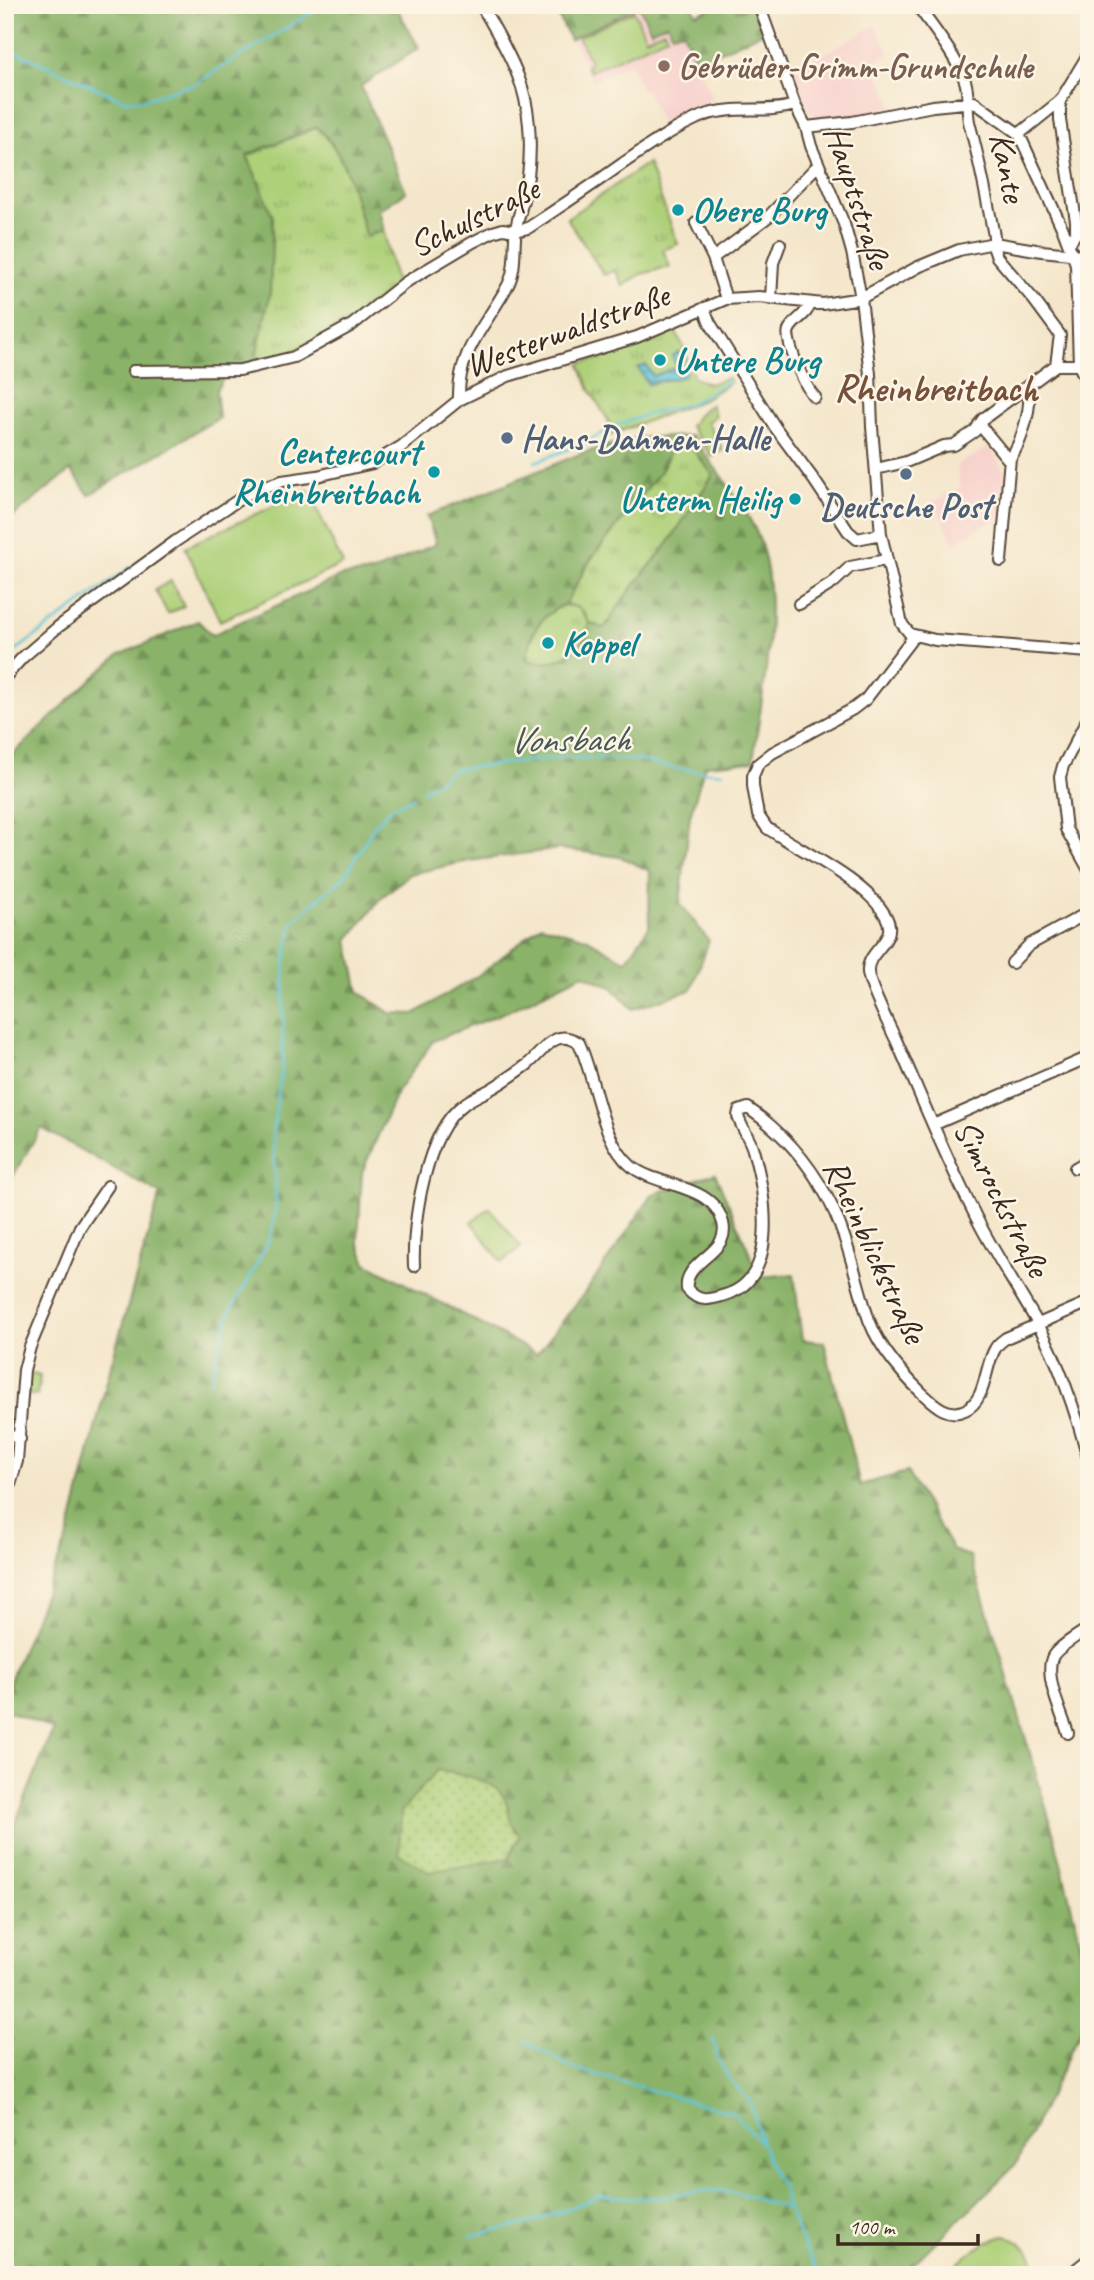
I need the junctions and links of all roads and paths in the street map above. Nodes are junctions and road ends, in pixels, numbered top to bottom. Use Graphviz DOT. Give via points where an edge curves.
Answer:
graph roads {
  1 [pos="481,5"];
  2 [pos="759,5"];
  3 [pos="917,5"];
  4 [pos="1089,53"];
  5 [pos="1060,101"];
  6 [pos="969,102"];
  7 [pos="795,105"];
  8 [pos="806,127"];
  9 [pos="1019,134"];
  10 [pos="819,167"];
  11 [pos="696,223"];
  12 [pos="516,231"];
  13 [pos="994,243"];
  14 [pos="780,244"];
  15 [pos="1069,244"];
  16 [pos="1073,256"];
  17 [pos="1089,256"];
  18 [pos="713,258"];
  19 [pos="861,298"];
  20 [pos="726,299"];
  21 [pos="771,299"];
  22 [pos="810,304"];
  23 [pos="704,308"];
  24 [pos="1056,365"];
  25 [pos="1079,365"];
  26 [pos="133,371"];
  27 [pos="1089,387"];
  28 [pos="1027,388"];
  29 [pos="815,397"];
  30 [pos="458,400"];
  31 [pos="979,424"];
  32 [pos="1010,458"];
  33 [pos="876,469"];
  34 [pos="880,534"];
  35 [pos="886,559"];
  36 [pos="1001,561"];
  37 [pos="799,604"];
  38 [pos="915,636"];
  39 [pos="1089,652"];
  40 [pos="5,677"];
  41 [pos="1089,716"];
  42 [pos="1089,870"];
  43 [pos="1089,912"];
  44 [pos="1012,963"];
  45 [pos="1087,1061"];
  46 [pos="933,1125"];
  47 [pos="1089,1160"];
  48 [pos="1074,1168"];
  49 [pos="108,1186"];
  50 [pos="414,1266"];
  51 [pos="1089,1303"];
  52 [pos="1038,1325"];
  53 [pos="5,1433"];
  54 [pos="20,1439"];
  55 [pos="1089,1462"];
  56 [pos="5,1502"];
  57 [pos="1089,1628"];
  58 [pos="1068,1733"];
  59 [pos="1089,2259"];
  60 [pos="1069,2275"];
  1 -- 12 [label="street" via="518,76 523,95 528,176"];
  2 -- 7 [label="street, Hauptstraße"];
  3 -- 6 [label="street, Kante" via="958,66"];
  4 -- 5 [label="street"];
  5 -- 9 [label="street"];
  5 -- 15 [label="street" via="1076,221"];
  6 -- 8 [label="street"];
  6 -- 9 [label="street" via="979,104"];
  6 -- 13 [label="street, Kante"];
  7 -- 8 [label="street, Hauptstraße"];
  7 -- 12 [label="street, Schulstraße" via="705,116 668,133 528,228"];
  8 -- 10 [label="street, Hauptstraße"];
  9 -- 15 [label="street"];
  10 -- 18 [label="street" via="768,217"];
  10 -- 19 [label="street, Hauptstraße" via="844,224"];
  11 -- 18 [label="street"];
  12 -- 26 [label="street, Schulstraße" via="503,229 473,242 405,282 352,325 294,357 240,370"];
  12 -- 30 [label="street" via="514,270 462,365"];
  13 -- 16 [label="street"];
  13 -- 19 [label="street, Westerwaldstraße" via="959,250"];
  13 -- 24 [label="street, Kante" via="997,257 1060,335"];
  14 -- 21 [label="street" via="773,264"];
  15 -- 16 [label="street"];
  16 -- 17 [label="street"];
  16 -- 25 [label="street"];
  18 -- 20 [label="street"];
  19 -- 22 [label="street, Westerwaldstraße"];
  19 -- 33 [label="street, Hauptstraße"];
  20 -- 21 [label="street, Westerwaldstraße"];
  20 -- 23 [label="street, Westerwaldstraße"];
  21 -- 22 [label="street, Westerwaldstraße"];
  22 -- 29 [label="street" via="788,336"];
  23 -- 30 [label="street, Westerwaldstraße" via="636,337 508,376"];
  23 -- 34 [label="street" via="775,427 848,531 857,538"];
  24 -- 25 [label="street"];
  24 -- 28 [label="street"];
  25 -- 27 [label="street"];
  28 -- 31 [label="street"];
  28 -- 32 [label="street" via="1031,396 1026,418"];
  30 -- 40 [label="street, Westerwaldstraße" via="402,446 373,463 252,491 58,628"];
  31 -- 32 [label="street"];
  31 -- 33 [label="street" via="954,445"];
  32 -- 36 [label="street"];
  33 -- 34 [label="street, Hauptstraße"];
  34 -- 35 [label="street, Hauptstraße"];
  35 -- 37 [label="street" via="850,568"];
  35 -- 38 [label="street, Hauptstraße" via="902,624"];
  38 -- 39 [label="street"];
  38 -- 46 [label="street, Simrockstraße" via="866,699 763,758 753,776 758,815 767,828 858,887 877,903 890,926 868,972"];
  41 -- 42 [label="street" via="1060,778 1066,829"];
  43 -- 44 [label="street" via="1029,945"];
  45 -- 46 [label="street"];
  46 -- 52 [label="street, Simrockstraße" via="972,1210"];
  47 -- 48 [label="street"];
  49 -- 54 [label="street" via="80,1227 30,1347"];
  50 -- 52 [label="street, Rheinblickstraße" via="414,1226 423,1180 449,1118 463,1104 527,1065 558,1037 566,1037 579,1043 588,1062 618,1152 645,1176 701,1195 723,1221 720,1244 686,1280 687,1289 697,1298 705,1301 731,1294 753,1275 761,1257 765,1215 757,1165 738,1116 748,1108 789,1143 817,1179 840,1225 866,1314 902,1375 938,1409 965,1410 976,1401 995,1347"];
  51 -- 52 [label="street, Rheinblickstraße"];
  52 -- 55 [label="street, Simrockstraße" via="1076,1412"];
  53 -- 54 [label="street"];
  54 -- 56 [label="street"];
  57 -- 58 [label="street" via="1054,1655 1050,1668"];
  59 -- 60 [label="street"];
}
